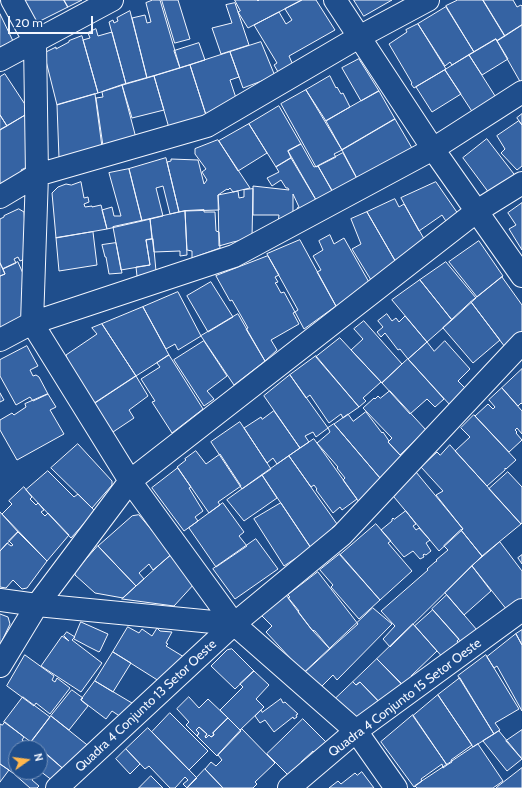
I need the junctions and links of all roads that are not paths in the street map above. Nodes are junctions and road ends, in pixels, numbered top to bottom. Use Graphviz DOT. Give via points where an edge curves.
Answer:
graph roads {
  1 [pos="12,0"];
  2 [pos="112,0"];
  3 [pos="334,0"];
  4 [pos="428,0"];
  5 [pos="359,37"];
  6 [pos="35,42"];
  7 [pos="0,60"];
  8 [pos="522,92"];
  9 [pos="433,149"];
  10 [pos="37,175"];
  11 [pos="522,183"];
  12 [pos="0,197"];
  13 [pos="477,211"];
  14 [pos="522,276"];
  15 [pos="32,323"];
  16 [pos="0,340"];
  17 [pos="522,343"];
  18 [pos="130,481"];
  19 [pos="0,600"];
  20 [pos="37,605"];
  21 [pos="522,610"];
  22 [pos="234,624"];
  23 [pos="0,666"];
  24 [pos="356,731"];
  25 [pos="57,788"];
  26 [pos="289,788"];
  27 [pos="396,788"];
  1 -- 6 [label="street"];
  2 -- 6 [label="street"];
  3 -- 5 [label="street"];
  4 -- 5 [label="street"];
  5 -- 9 [label="street"];
  5 -- 10 [label="street" via="207,126"];
  6 -- 7 [label="street"];
  6 -- 10 [label="street"];
  8 -- 9 [label="street"];
  9 -- 13 [label="street"];
  9 -- 15 [label="street" via="234,256"];
  10 -- 12 [label="street"];
  10 -- 15 [label="street"];
  11 -- 13 [label="street"];
  13 -- 14 [label="street"];
  13 -- 18 [label="street"];
  15 -- 16 [label="street"];
  15 -- 18 [label="street"];
  17 -- 22 [label="street, Quadra 4 Conjunto 13 Setor Oeste" via="342,535"];
  18 -- 20 [label="street"];
  18 -- 22 [label="street"];
  19 -- 20 [label="street"];
  20 -- 22 [label="street"];
  20 -- 23 [label="street"];
  21 -- 24 [label="street, Quadra 4 Conjunto 15 Setor Oeste"];
  22 -- 24 [label="street"];
  22 -- 25 [label="street, Quadra 4 Conjunto 13 Setor Oeste"];
  24 -- 26 [label="street, Quadra 4 Conjunto 15 Setor Oeste"];
  24 -- 27 [label="street"];
}
